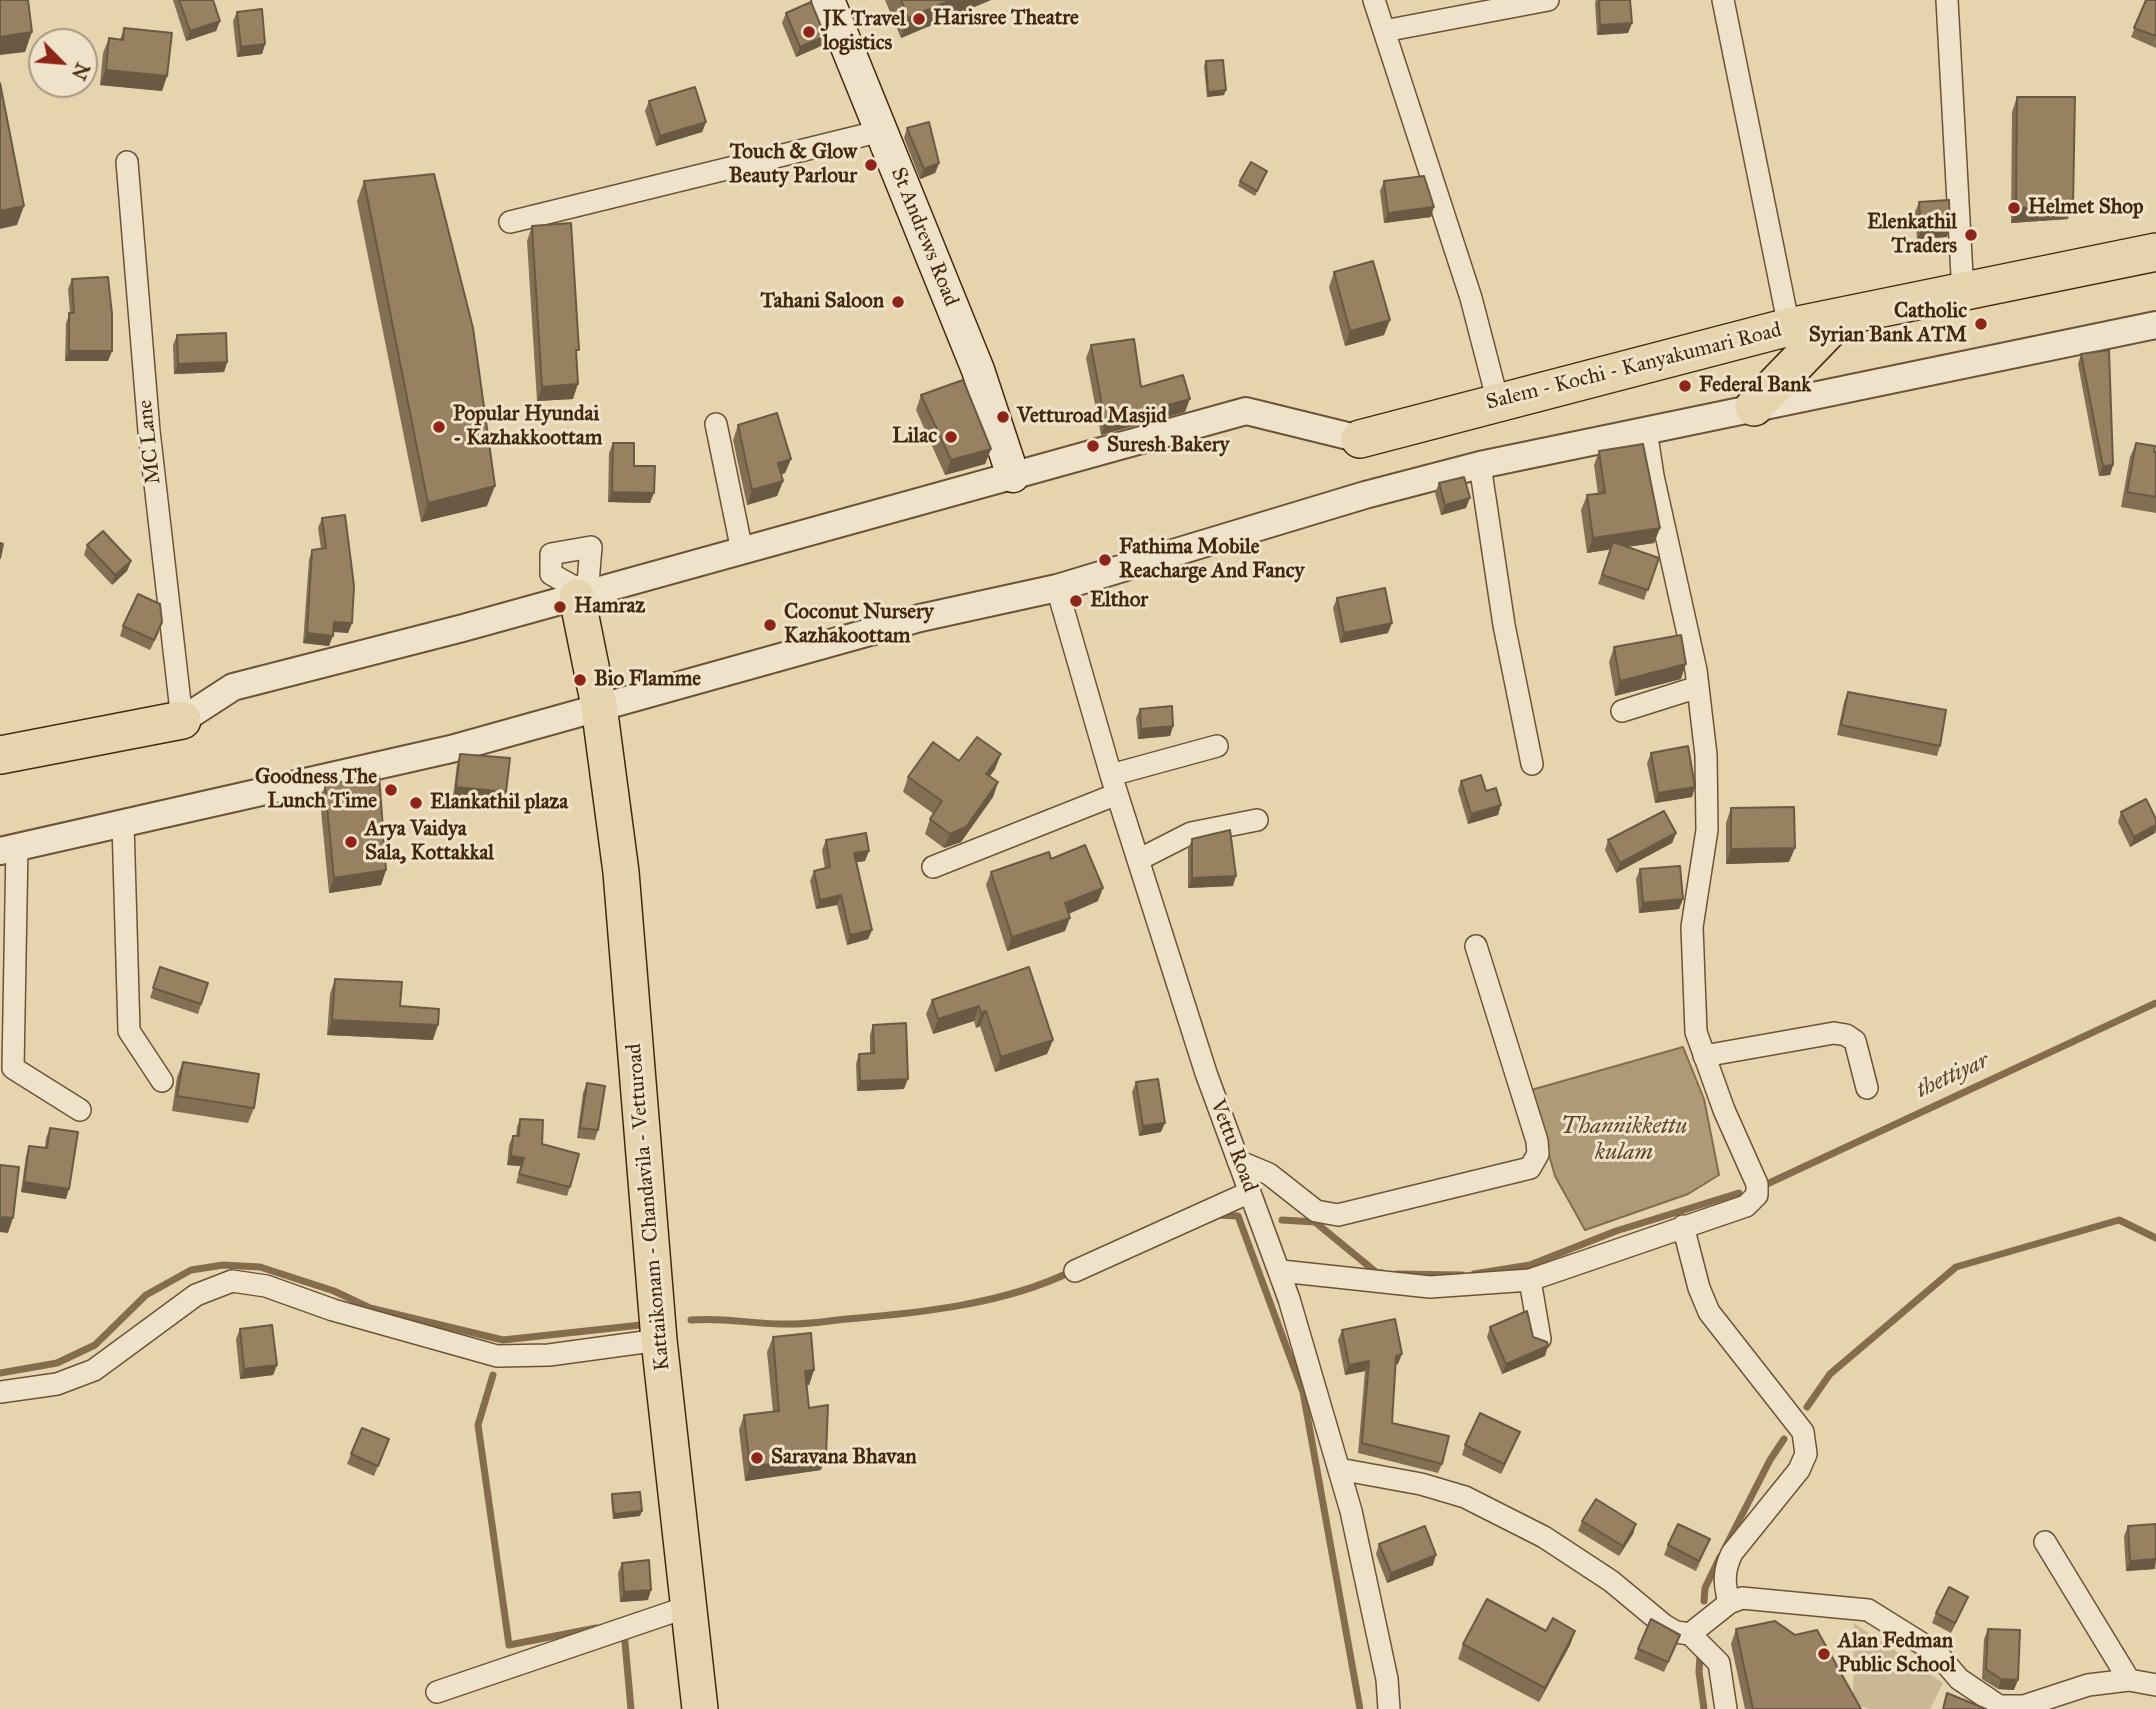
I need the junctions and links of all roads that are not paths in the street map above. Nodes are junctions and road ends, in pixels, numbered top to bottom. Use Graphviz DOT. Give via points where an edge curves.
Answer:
graph roads {
  1 [pos="828,0"];
  2 [pos="1374,0"];
  3 [pos="1548,0"];
  4 [pos="1723,0"];
  5 [pos="1947,0"];
  6 [pos="1384,31"];
  7 [pos="881,131"];
  8 [pos="127,162"];
  9 [pos="510,222"];
  10 [pos="2156,252"];
  11 [pos="1963,294"];
  12 [pos="1840,318"];
  13 [pos="2156,325"];
  14 [pos="1790,327"];
  15 [pos="1498,402"];
  16 [pos="1754,407"];
  17 [pos="716,424"];
  18 [pos="1646,430"];
  19 [pos="1360,439"];
  20 [pos="1480,464"];
  21 [pos="1013,476"];
  22 [pos="741,551"];
  23 [pos="1057,588"];
  24 [pos="576,592"];
  25 [pos="1698,687"];
  26 [pos="599,706"];
  27 [pos="1622,711"];
  28 [pos="182,720"];
  29 [pos="1217,746"];
  30 [pos="0,755"];
  31 [pos="1532,764"];
  32 [pos="1114,785"];
  33 [pos="1257,820"];
  34 [pos="123,823"];
  35 [pos="8,848"];
  36 [pos="1138,860"];
  37 [pos="933,867"];
  38 [pos="1476,946"];
  39 [pos="1704,1056"];
  40 [pos="162,1080"];
  41 [pos="1867,1088"];
  42 [pos="80,1110"];
  43 [pos="1238,1160"];
  44 [pos="1250,1192"];
  45 [pos="1683,1226"];
  46 [pos="1075,1271"];
  47 [pos="1280,1271"];
  48 [pos="1530,1280"];
  49 [pos="1540,1339"];
  50 [pos="659,1340"];
  51 [pos="0,1392"];
  52 [pos="1339,1469"];
  53 [pos="2045,1542"];
  54 [pos="1729,1603"];
  55 [pos="690,1606"];
  56 [pos="1690,1634"];
  57 [pos="2129,1680"];
  58 [pos="2156,1685"];
  59 [pos="437,1692"];
  60 [pos="700,1709"];
  61 [pos="1389,1709"];
  62 [pos="1726,1709"];
  1 -- 7 [label="main road, St Andrews Road"];
  2 -- 6 [label="street"];
  3 -- 6 [label="street"];
  4 -- 14 [label="street"];
  5 -- 11 [label="street"];
  6 -- 15 [label="street" via="1471,298"];
  7 -- 9 [label="street"];
  7 -- 21 [label="main road, St Andrews Road" via="978,370"];
  8 -- 28 [label="street, MC Lane" via="149,431"];
  10 -- 11 [label="highway, Salem - Kochi - Kanyakumari Road"];
  11 -- 12 [label="highway, Salem - Kochi - Kanyakumari Road"];
  12 -- 14 [label="highway, Salem - Kochi - Kanyakumari Road"];
  12 -- 16 [label="highway"];
  13 -- 16 [label="street"];
  14 -- 15 [label="highway, Salem - Kochi - Kanyakumari Road"];
  15 -- 19 [label="highway, Salem - Kochi - Kanyakumari Road"];
  16 -- 18 [label="street"];
  17 -- 22 [label="street"];
  18 -- 20 [label="street"];
  18 -- 25 [label="street"];
  19 -- 21 [label="street" via="1246,411"];
  20 -- 23 [label="street"];
  20 -- 31 [label="street" via="1504,625"];
  21 -- 22 [label="street"];
  22 -- 24 [label="street"];
  23 -- 26 [label="street" via="920,618"];
  23 -- 32 [label="street, Vettu Road"];
  24 -- 26 [label="main road, Kattaikonam - Chandavila - Vetturoad"];
  24 -- 28 [label="street" via="233,687"];
  25 -- 27 [label="street"];
  25 -- 39 [label="street" via="1706,755 1707,830 1692,927 1696,1032"];
  26 -- 34 [label="street" via="451,749"];
  26 -- 50 [label="main road, Kattaikonam - Chandavila - Vetturoad" via="621,872"];
  28 -- 30 [label="highway"];
  29 -- 32 [label="street"];
  32 -- 36 [label="street, Vettu Road"];
  32 -- 37 [label="street"];
  33 -- 36 [label="street" via="1191,833"];
  34 -- 35 [label="street"];
  34 -- 40 [label="street" via="129,1031"];
  35 -- 42 [label="street" via="13,1068"];
  36 -- 43 [label="street, Vettu Road"];
  38 -- 43 [label="street" via="1537,1141 1538,1154 1530,1168 1338,1214 1316,1211 1269,1174"];
  39 -- 41 [label="street" via="1834,1033 1846,1035 1855,1041"];
  39 -- 45 [label="street" via="1757,1184 1757,1195 1746,1206"];
  43 -- 44 [label="street, Vettu Road"];
  44 -- 46 [label="street"];
  44 -- 47 [label="street, Vettu Road"];
  45 -- 48 [label="street"];
  45 -- 54 [label="street" via="1709,1312 1803,1432 1806,1454 1799,1470 1732,1553 1724,1581"];
  47 -- 48 [label="street" via="1430,1287"];
  47 -- 52 [label="street, Vettu Road"];
  48 -- 49 [label="street"];
  50 -- 51 [label="street" via="549,1355 498,1356 371,1322 265,1286 232,1281 196,1295 94,1370 57,1384"];
  50 -- 55 [label="main road, Kattaikonam - Chandavila - Vetturoad"];
  52 -- 56 [label="street" via="1465,1497 1544,1537 1611,1581 1664,1625"];
  52 -- 61 [label="street, Vettu Road" via="1387,1679"];
  53 -- 57 [label="street"];
  54 -- 56 [label="street"];
  54 -- 57 [label="street" via="1750,1598 1868,1610 1937,1653 1959,1679 1999,1706 2024,1706 2088,1685"];
  55 -- 59 [label="street"];
  55 -- 60 [label="main road, Kattaikonam - Chandavila - Vetturoad"];
  56 -- 62 [label="street" via="1719,1663"];
  57 -- 58 [label="street"];
}
